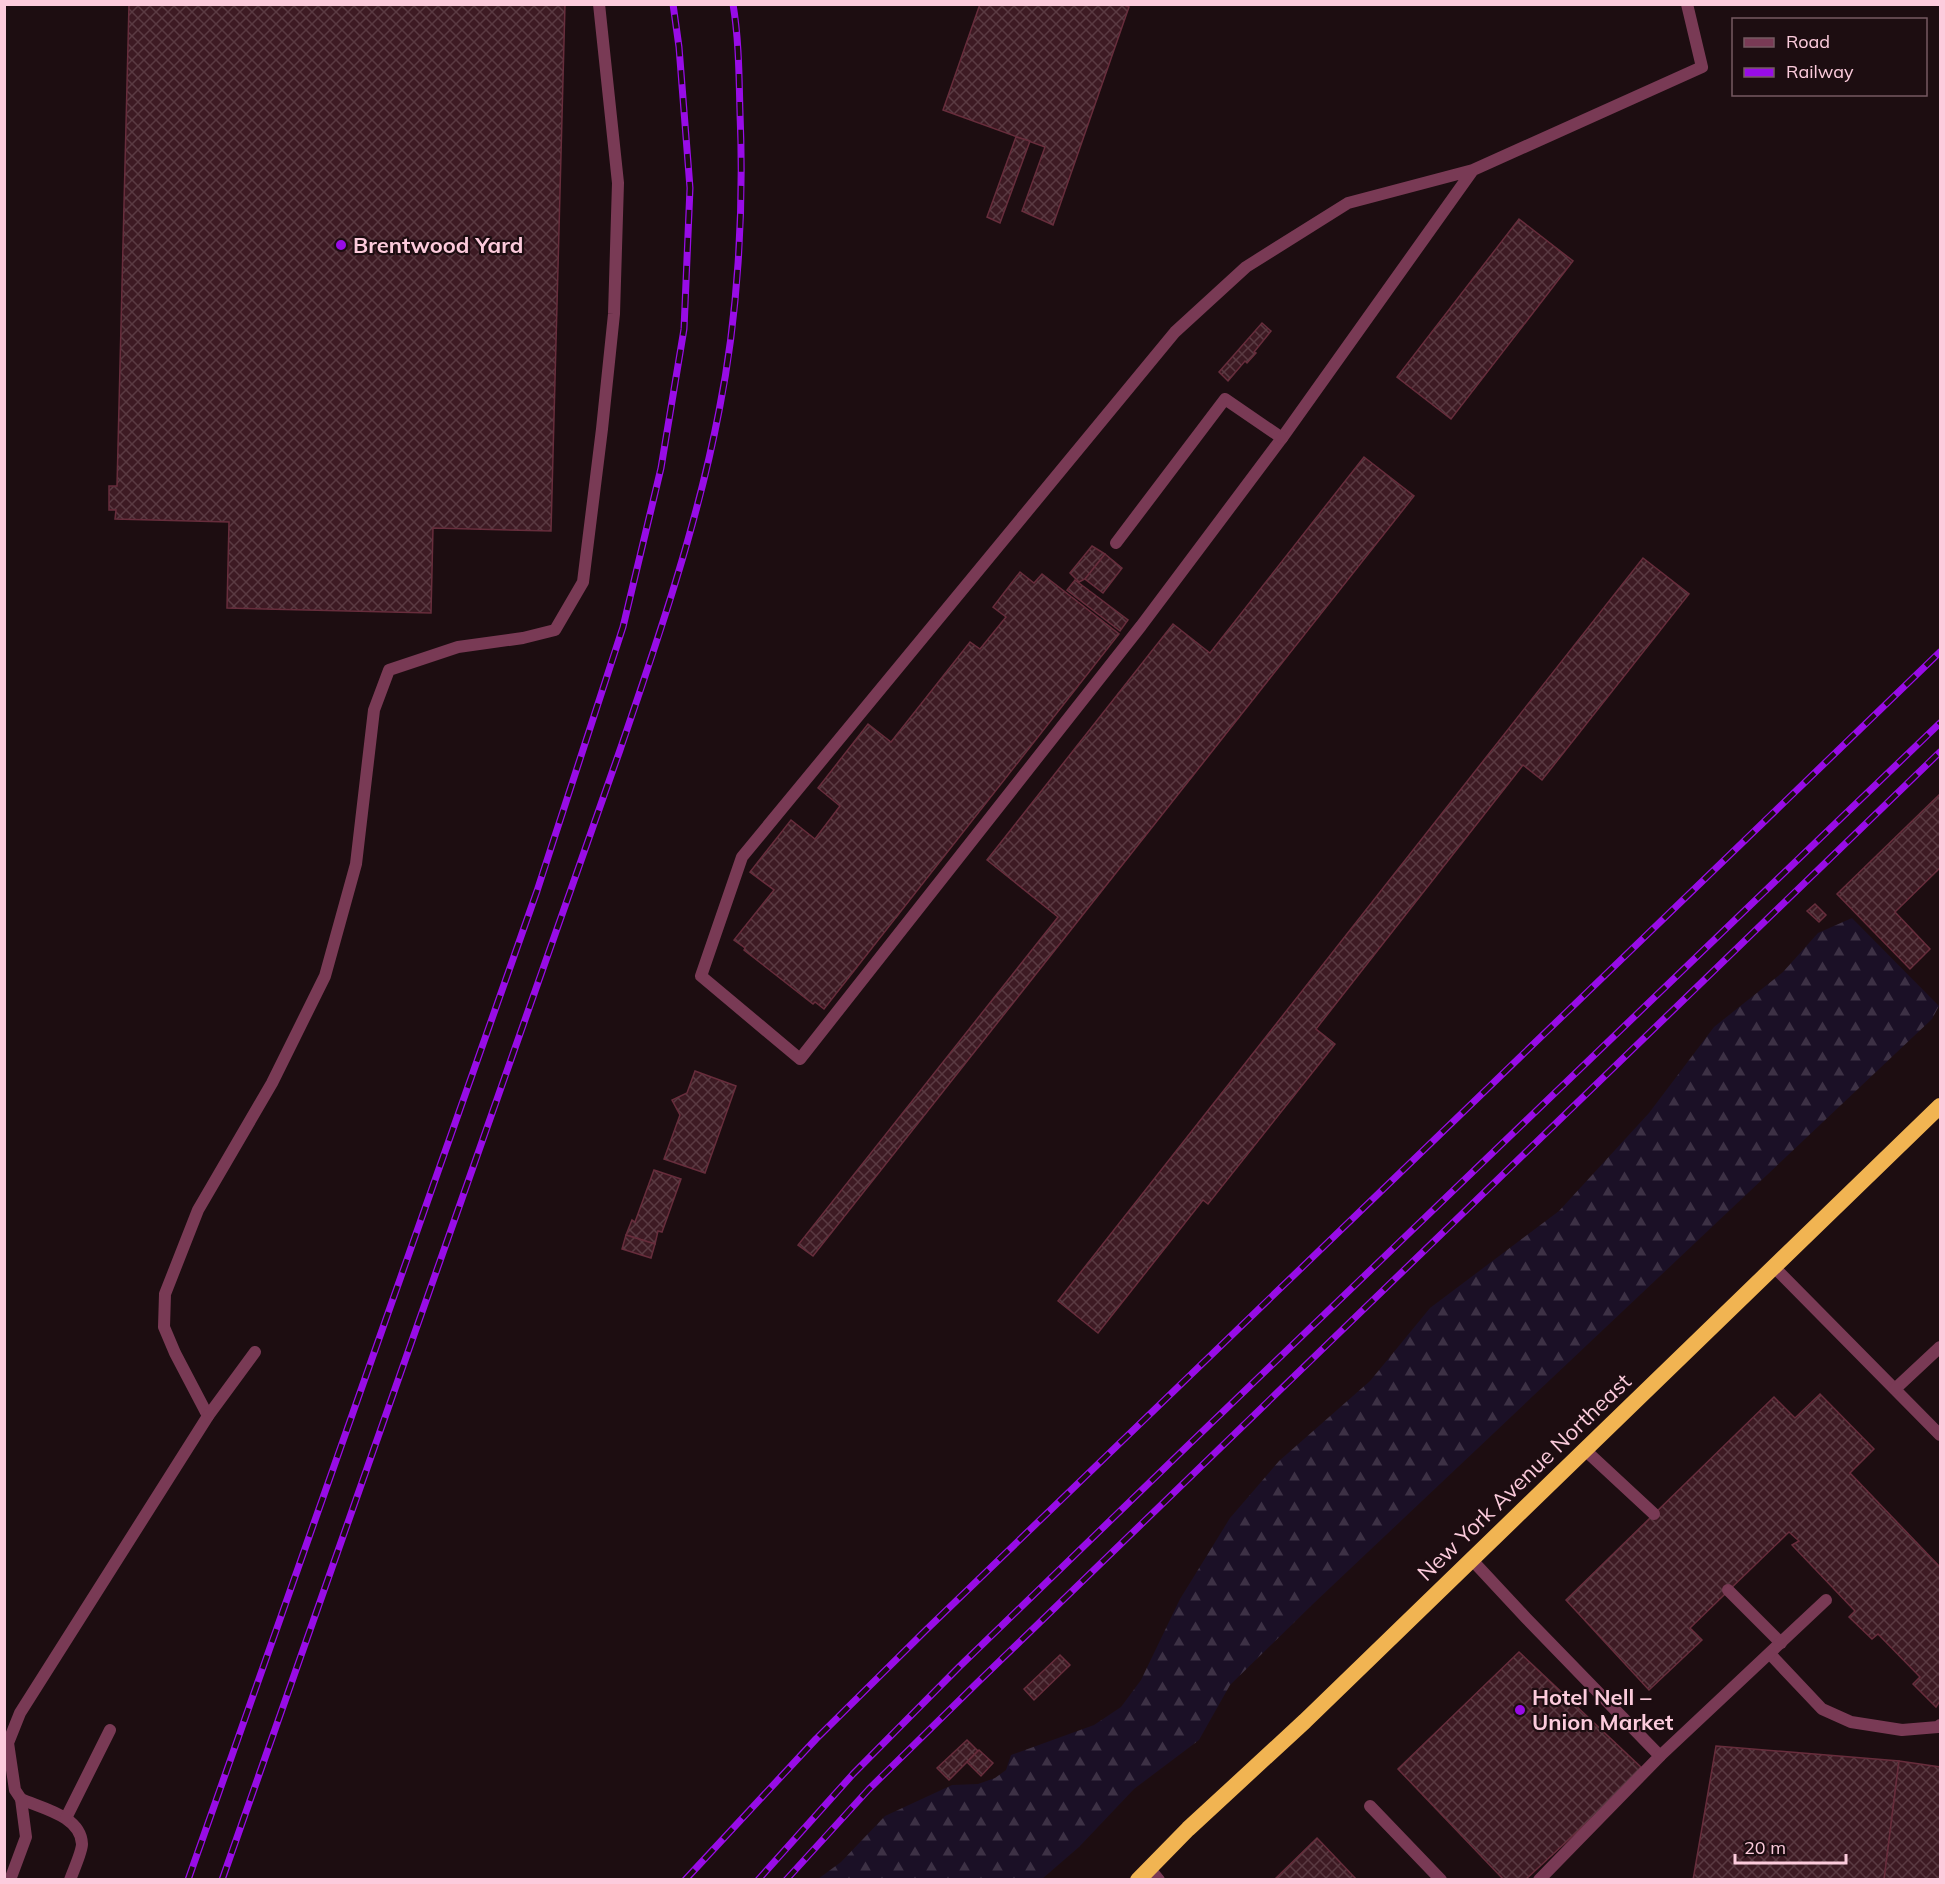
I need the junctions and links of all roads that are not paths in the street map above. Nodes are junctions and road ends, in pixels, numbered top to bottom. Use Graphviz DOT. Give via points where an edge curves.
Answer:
graph roads {
  1 [pos="599,4"];
  2 [pos="1687,4"];
  3 [pos="1473,170"];
  4 [pos="1282,438"];
  5 [pos="1116,543"];
  6 [pos="1941,1106"];
  7 [pos="1774,1267"];
  8 [pos="1941,1347"];
  9 [pos="255,1352"];
  10 [pos="1895,1389"];
  11 [pos="208,1416"];
  12 [pos="1941,1435"];
  13 [pos="1585,1450"];
  14 [pos="1654,1514"];
  15 [pos="1472,1560"];
  16 [pos="1728,1590"];
  17 [pos="1826,1600"];
  18 [pos="1781,1643"];
  19 [pos="1770,1654"];
  20 [pos="1941,1725"];
  21 [pos="110,1730"];
  22 [pos="1660,1756"];
  23 [pos="21,1799"];
  24 [pos="1370,1806"];
  25 [pos="66,1818"];
  26 [pos="1149,1876"];
  27 [pos="10,1880"];
  28 [pos="70,1880"];
  29 [pos="1442,1880"];
  30 [pos="1539,1880"];
  1 -- 11 [label="lane" via="618,183 614,314 583,582 555,630 458,646 389,670 374,710 356,864 325,976 272,1083 198,1210 165,1293 164,1327"];
  2 -- 3 [label="lane" via="1702,67"];
  3 -- 4 [label="lane"];
  3 -- 4 [label="lane" via="1348,203 1246,267 1175,332 742,857 701,976 801,1059 1141,626"];
  4 -- 5 [label="lane" via="1225,399"];
  6 -- 7 [label="highway, New York Avenue Northeast"];
  7 -- 10 [label="lane"];
  7 -- 13 [label="highway, New York Avenue Northeast"];
  8 -- 10 [label="lane"];
  9 -- 11 [label="lane"];
  10 -- 12 [label="lane"];
  11 -- 23 [label="lane" via="20,1713 8,1743 15,1790"];
  13 -- 14 [label="lane"];
  13 -- 15 [label="highway, New York Avenue Northeast"];
  15 -- 22 [label="lane"];
  15 -- 26 [label="highway, New York Avenue Northeast" via="1188,1829"];
  16 -- 18 [label="lane"];
  17 -- 18 [label="lane"];
  18 -- 19 [label="lane"];
  19 -- 20 [label="lane" via="1822,1710 1851,1722 1902,1730"];
  19 -- 22 [label="lane"];
  21 -- 25 [label="lane"];
  22 -- 30 [label="lane"];
  23 -- 25 [label="lane"];
  23 -- 27 [label="lane" via="26,1837"];
  24 -- 29 [label="lane"];
  25 -- 28 [label="lane" via="77,1828 82,1845"];
}
